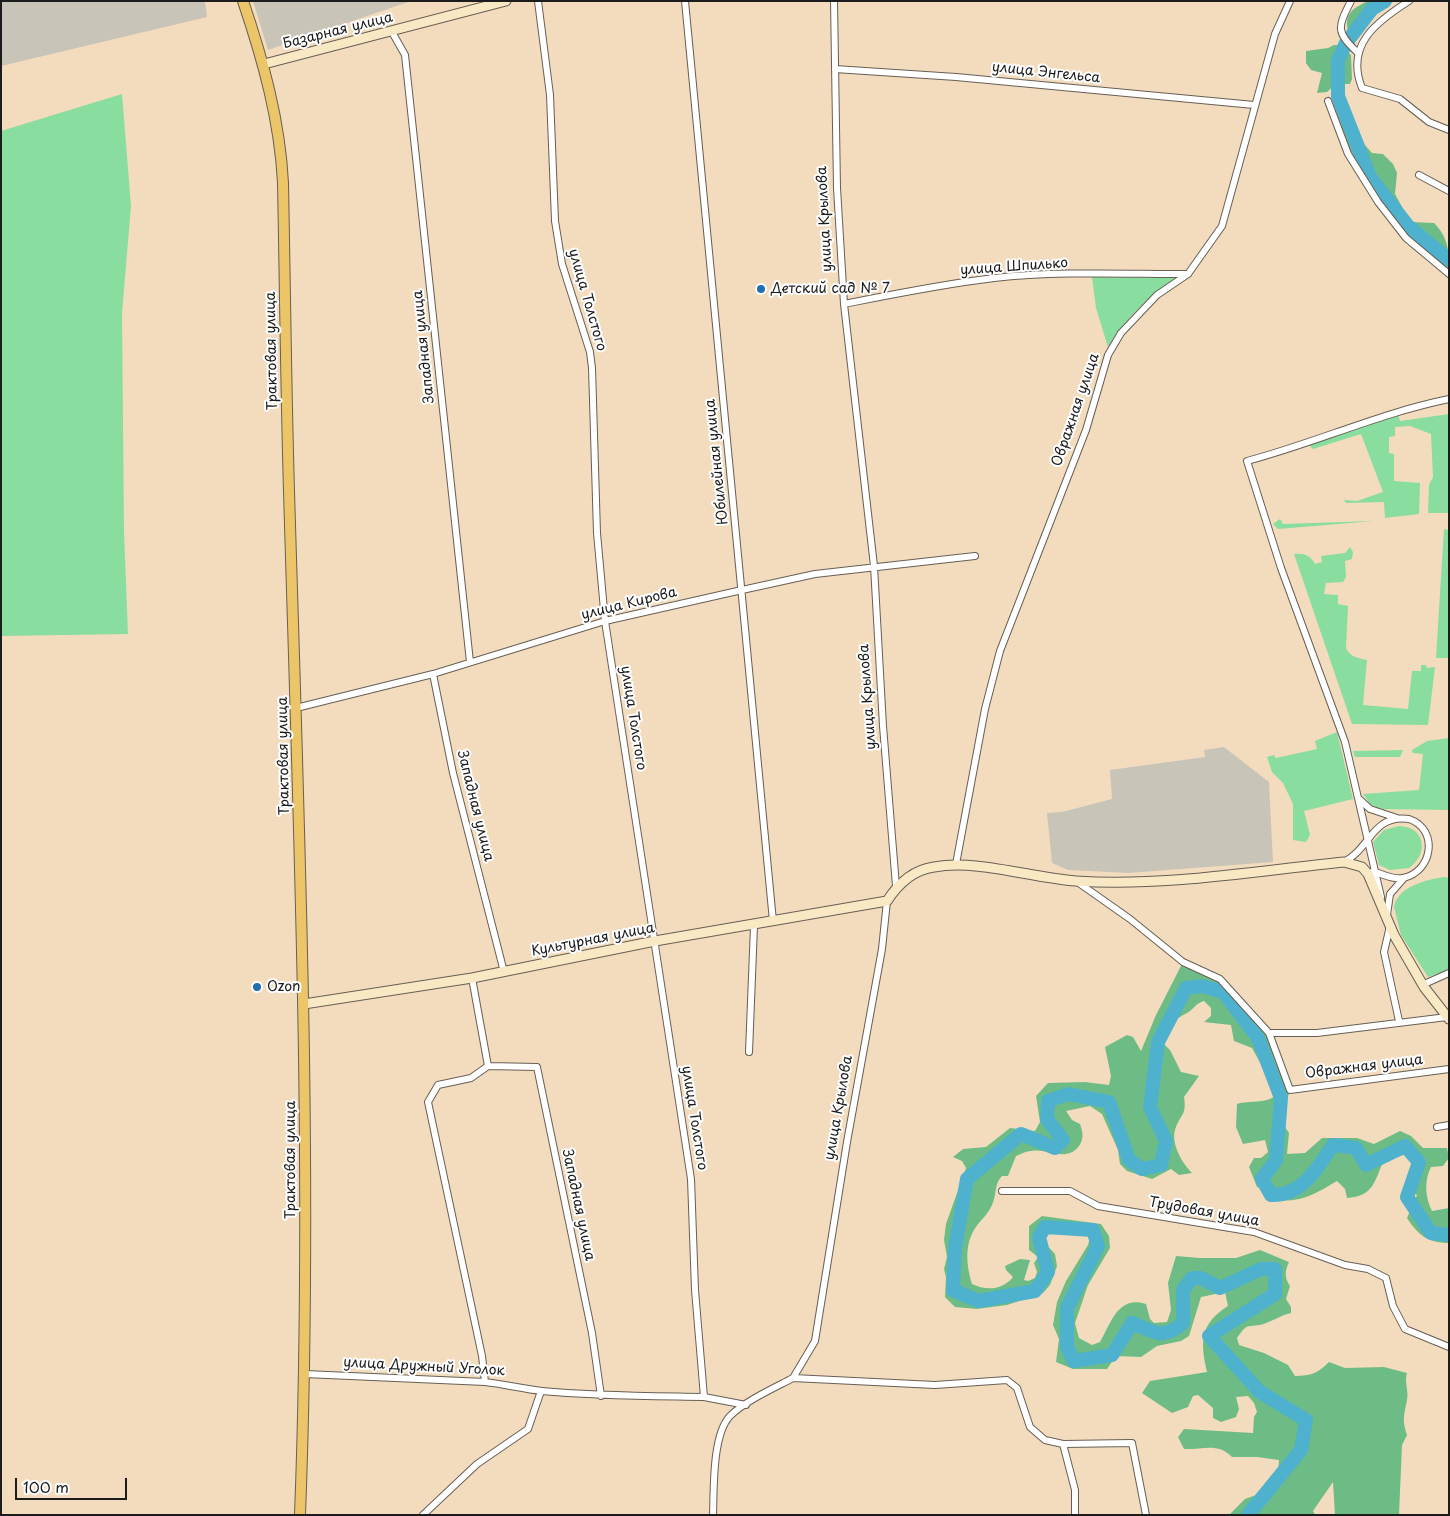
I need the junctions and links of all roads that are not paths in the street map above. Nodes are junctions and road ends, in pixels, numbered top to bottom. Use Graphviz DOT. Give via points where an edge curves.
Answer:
graph roads {
  1 [pos="243,1"];
  2 [pos="506,1"];
  3 [pos="538,1"];
  4 [pos="685,1"];
  5 [pos="834,1"];
  6 [pos="1290,1"];
  7 [pos="1350,1"];
  8 [pos="1409,1"];
  9 [pos="392,32"];
  10 [pos="1358,53"];
  11 [pos="264,64"];
  12 [pos="835,69"];
  13 [pos="1328,101"];
  14 [pos="1254,105"];
  15 [pos="1449,130"];
  16 [pos="1419,175"];
  17 [pos="1449,191"];
  18 [pos="1188,274"];
  19 [pos="1449,274"];
  20 [pos="844,304"];
  21 [pos="1449,399"];
  22 [pos="975,556"];
  23 [pos="874,566"];
  24 [pos="742,590"];
  25 [pos="605,621"];
  26 [pos="470,662"];
  27 [pos="433,674"];
  28 [pos="296,708"];
  29 [pos="1357,797"];
  30 [pos="1398,818"];
  31 [pos="1368,838"];
  32 [pos="1344,862"];
  33 [pos="956,864"];
  34 [pos="1362,867"];
  35 [pos="1375,872"];
  36 [pos="1404,878"];
  37 [pos="1076,881"];
  38 [pos="896,886"];
  39 [pos="887,901"];
  40 [pos="773,921"];
  41 [pos="1389,923"];
  42 [pos="754,926"];
  43 [pos="655,941"];
  44 [pos="504,972"];
  45 [pos="1449,973"];
  46 [pos="472,978"];
  47 [pos="1422,984"];
  48 [pos="304,1004"];
  49 [pos="1448,1018"];
  50 [pos="1399,1021"];
  51 [pos="1269,1033"];
  52 [pos="750,1052"];
  53 [pos="488,1066"];
  54 [pos="1449,1069"];
  55 [pos="1449,1125"];
  56 [pos="1437,1127"];
  57 [pos="1002,1191"];
  58 [pos="1449,1347"];
  59 [pos="305,1374"];
  60 [pos="793,1378"];
  61 [pos="485,1382"];
  62 [pos="541,1391"];
  63 [pos="601,1396"];
  64 [pos="704,1397"];
  65 [pos="746,1405"];
  66 [pos="1063,1444"];
  67 [pos="300,1515"];
  68 [pos="423,1515"];
  69 [pos="713,1515"];
  70 [pos="1075,1515"];
  71 [pos="1146,1515"];
  1 -- 11 [label="main road, Трактовая улица"];
  2 -- 9 [label="street, Базарная улица"];
  3 -- 25 [label="street, улица Толстого" via="550,95 555,221 562,264 590,352 592,368 597,533"];
  4 -- 24 [label="street, Юбилейная улица"];
  5 -- 12 [label="street, улица Крылова"];
  6 -- 14 [label="street, Овражная улица" via="1275,34"];
  7 -- 10 [label="street" via="1339,24 1342,38"];
  8 -- 10 [label="street" via="1382,18 1360,45"];
  9 -- 11 [label="street, Базарная улица"];
  9 -- 26 [label="street, Западная улица" via="405,55"];
  10 -- 15 [label="street" via="1356,72 1362,88 1400,99 1429,122"];
  11 -- 28 [label="main road, Трактовая улица" via="282,164"];
  12 -- 14 [label="street, улица Энгельса"];
  12 -- 20 [label="street, улица Крылова" via="837,188"];
  13 -- 19 [label="street" via="1348,154 1378,202 1406,238"];
  14 -- 18 [label="street, Овражная улица" via="1222,226"];
  16 -- 17 [label="street"];
  18 -- 20 [label="street, улица Шпилько" via="995,278"];
  18 -- 33 [label="street, Овражная улица" via="1157,295 1121,333 1108,355 1086,430 1000,651 985,709"];
  20 -- 23 [label="street, улица Крылова"];
  21 -- 29 [label="street" via="1414,407 1247,461 1281,568 1345,742"];
  22 -- 23 [label="street, улица Кирова"];
  23 -- 24 [label="street, улица Кирова" via="815,574"];
  23 -- 38 [label="street, улица Крылова"];
  24 -- 25 [label="street, улица Кирова"];
  24 -- 40 [label="street, Юбилейная улица"];
  25 -- 26 [label="street, улица Кирова"];
  25 -- 43 [label="street, улица Толстого"];
  26 -- 27 [label="street, улица Кирова"];
  27 -- 28 [label="street, улица Кирова"];
  27 -- 44 [label="street, Западная улица" via="453,773"];
  28 -- 48 [label="main road, Трактовая улица"];
  29 -- 30 [label="street" via="1370,809"];
  29 -- 31 [label="street"];
  30 -- 31 [label="street" via="1381,824"];
  30 -- 36 [label="street" via="1420,824 1429,841 1426,860 1418,870"];
  31 -- 32 [label="street" via="1360,851"];
  31 -- 35 [label="street"];
  32 -- 34 [label="street"];
  32 -- 37 [label="street, Овражная улица" via="1174,880"];
  33 -- 37 [label="street, Овражная улица"];
  33 -- 38 [label="street, Овражная улица" via="916,872"];
  34 -- 35 [label="street"];
  34 -- 41 [label="street" via="1372,880"];
  35 -- 36 [label="street"];
  35 -- 41 [label="street"];
  36 -- 41 [label="street" via="1388,899"];
  37 -- 51 [label="street, Овражная улица" via="1183,962 1220,978"];
  38 -- 39 [label="street, улица Крылова"];
  39 -- 40 [label="street, Культурная улица"];
  39 -- 60 [label="street, улица Крылова" via="882,949 846,1142 815,1341"];
  40 -- 42 [label="street, Культурная улица"];
  41 -- 47 [label="street"];
  41 -- 50 [label="street" via="1384,952"];
  42 -- 43 [label="street, Культурная улица"];
  42 -- 52 [label="street"];
  43 -- 44 [label="street, Культурная улица"];
  43 -- 64 [label="street, улица Толстого" via="691,1179 695,1290"];
  44 -- 46 [label="street, Культурная улица"];
  45 -- 47 [label="street"];
  46 -- 48 [label="street, Культурная улица"];
  46 -- 53 [label="street"];
  47 -- 49 [label="street"];
  48 -- 59 [label="main road, Трактовая улица"];
  49 -- 50 [label="street"];
  50 -- 51 [label="street" via="1317,1033"];
  51 -- 54 [label="street, Овражная улица" via="1290,1090"];
  53 -- 61 [label="street" via="471,1078 438,1085 428,1102"];
  53 -- 63 [label="street, Западная улица" via="537,1067 592,1333"];
  55 -- 56 [label="street"];
  57 -- 58 [label="street, Трудовая улица" via="1070,1191 1098,1206 1254,1232 1345,1265 1368,1269 1386,1278 1393,1306 1405,1329"];
  59 -- 61 [label="street, улица Дружный Уголок"];
  59 -- 67 [label="main road, Трактовая улица"];
  60 -- 65 [label="street"];
  60 -- 66 [label="street" via="935,1385 1007,1380 1017,1388 1030,1427 1045,1440"];
  61 -- 62 [label="street, улица Дружный Уголок"];
  62 -- 63 [label="street, улица Дружный Уголок"];
  62 -- 68 [label="street" via="528,1429 477,1464"];
  63 -- 64 [label="street, улица Дружный Уголок"];
  64 -- 65 [label="street"];
  65 -- 69 [label="street" via="730,1416 722,1430"];
  66 -- 70 [label="street" via="1075,1490"];
  66 -- 71 [label="street" via="1132,1443"];
}
